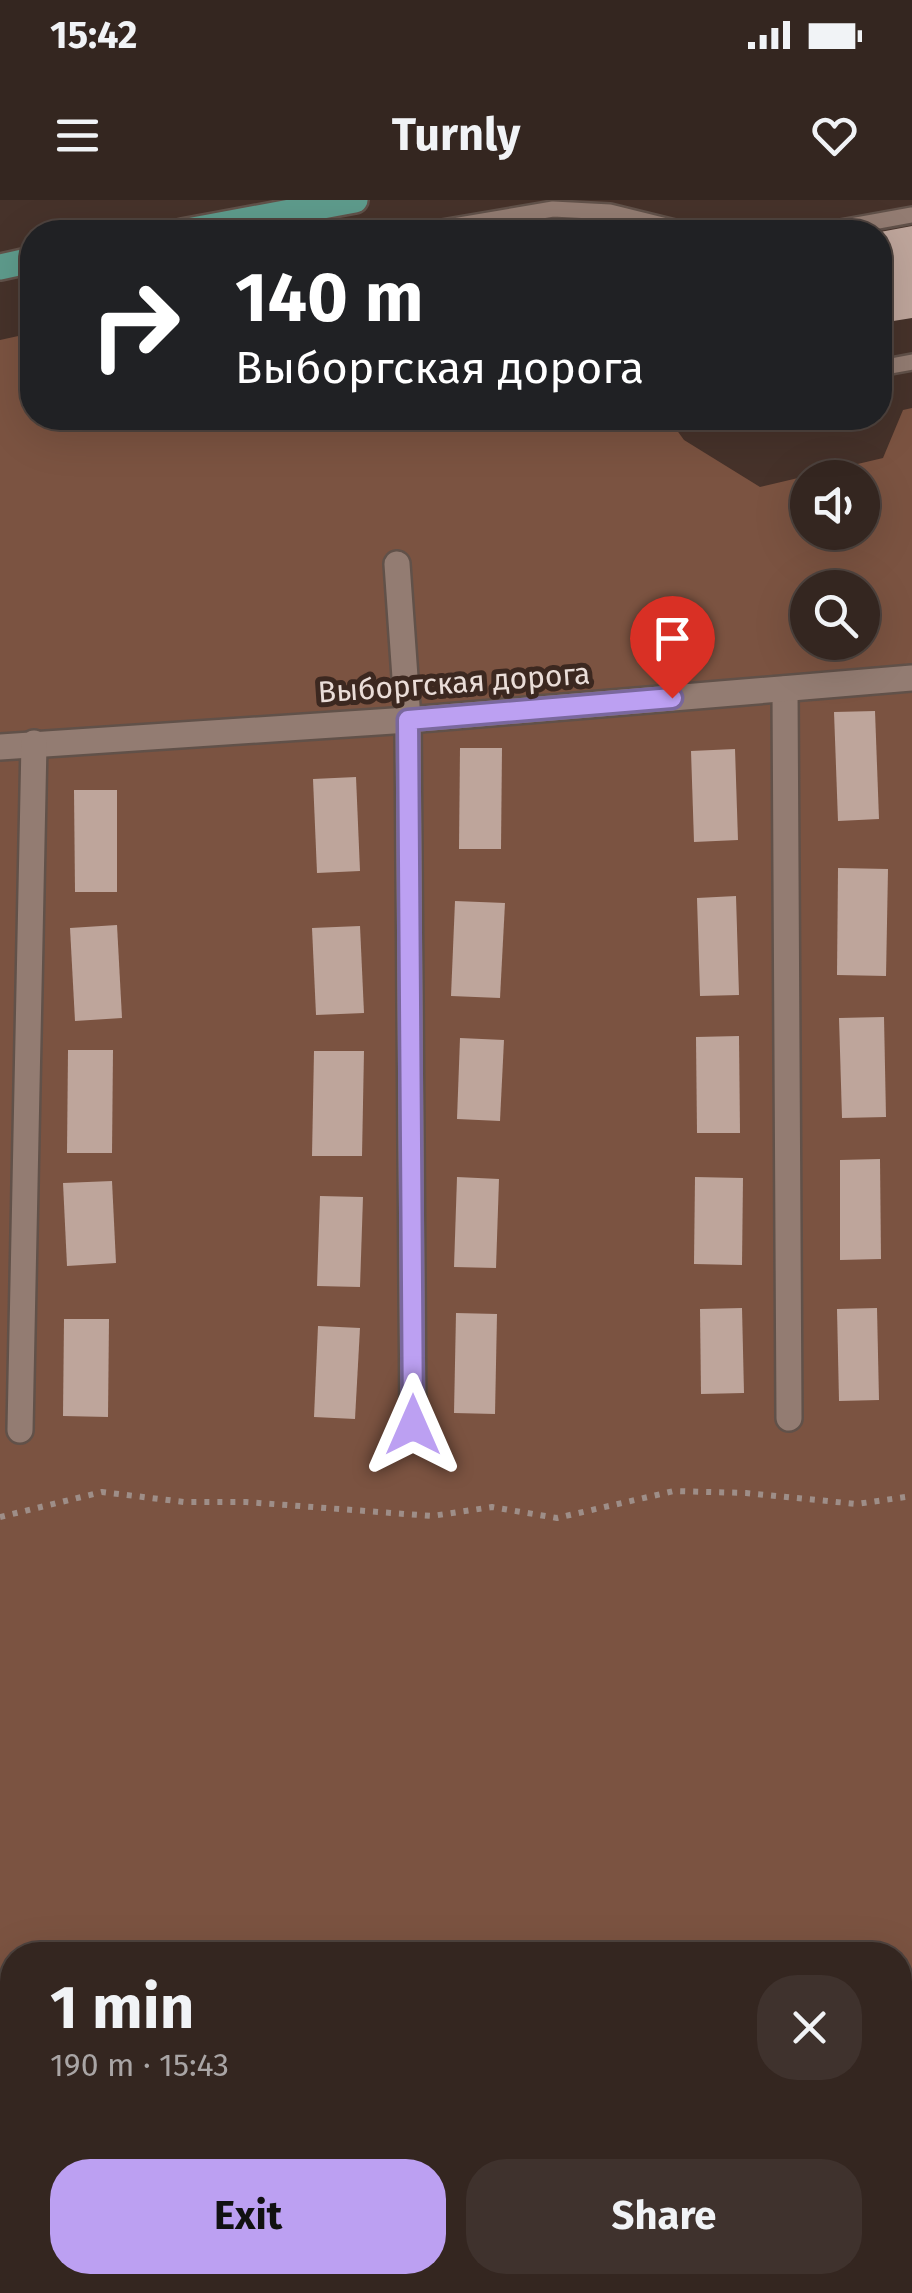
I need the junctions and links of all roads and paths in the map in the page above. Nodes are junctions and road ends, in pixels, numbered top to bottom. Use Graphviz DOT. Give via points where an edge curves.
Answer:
graph roads {
  1 [pos="355,200"];
  2 [pos="282,214"];
  3 [pos="912,215"];
  4 [pos="249,220"];
  5 [pos="300,220"];
  6 [pos="488,220"];
  7 [pos="642,220"];
  8 [pos="884,220"];
  9 [pos="397,564"];
  10 [pos="912,678"];
  11 [pos="784,689"];
  12 [pos="408,720"];
  13 [pos="34,743"];
  14 [pos="0,747"];
  15 [pos="788,1418"];
  16 [pos="413,1425"];
  17 [pos="20,1430"];
  18 [pos="912,1496"];
  19 [pos="0,1517"];
  1 -- 2 [label="main road"];
  2 -- 4 [label="main road"];
  2 -- 5 [label="lane"];
  3 -- 8 [label="lane"];
  6 -- 7 [label="lane" via="552,209"];
  9 -- 12 [label="street"];
  10 -- 11 [label="street, Выборгская дорога"];
  11 -- 12 [label="street, Выборгская дорога"];
  11 -- 15 [label="street"];
  12 -- 13 [label="street, Выборгская дорога"];
  12 -- 16 [label="street"];
  13 -- 14 [label="street, Выборгская дорога"];
  13 -- 17 [label="street"];
  18 -- 19 [label="path" via="856,1504 674,1491 557,1518 492,1508 432,1516 102,1492"];
}
